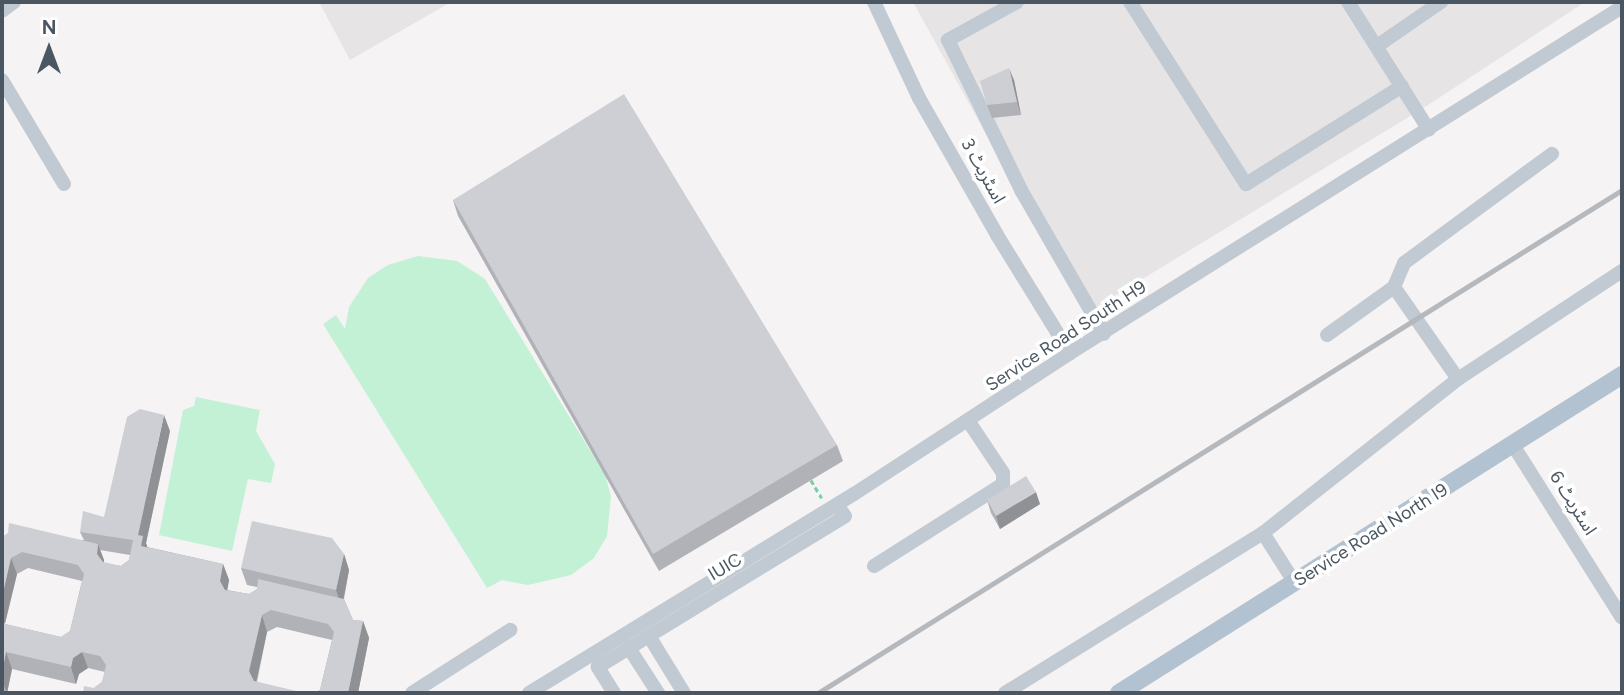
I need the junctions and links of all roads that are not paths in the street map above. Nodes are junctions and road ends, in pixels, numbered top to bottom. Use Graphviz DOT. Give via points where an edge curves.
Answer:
graph roads {
  1 [pos="14,2"];
  2 [pos="874,2"];
  3 [pos="1017,2"];
  4 [pos="1130,2"];
  5 [pos="1348,2"];
  6 [pos="1441,2"];
  7 [pos="1622,7"];
  8 [pos="2,11"];
  9 [pos="1377,46"];
  10 [pos="2,80"];
  11 [pos="1402,86"];
  12 [pos="1429,131"];
  13 [pos="1552,154"];
  14 [pos="64,184"];
  15 [pos="1622,271"];
  16 [pos="1394,287"];
  17 [pos="1104,334"];
  18 [pos="1327,335"];
  19 [pos="1070,353"];
  20 [pos="1622,375"];
  21 [pos="1458,379"];
  22 [pos="969,422"];
  23 [pos="1513,445"];
  24 [pos="837,511"];
  25 [pos="1263,533"];
  26 [pos="874,566"];
  27 [pos="1295,583"];
  28 [pos="1620,610"];
  29 [pos="510,630"];
  30 [pos="649,636"];
  31 [pos="627,649"];
  32 [pos="412,693"];
  33 [pos="530,693"];
  34 [pos="614,693"];
  35 [pos="658,693"];
  36 [pos="684,693"];
  37 [pos="1005,693"];
  38 [pos="1119,693"];
  1 -- 8 [label="street"];
  2 -- 19 [label="street, اسٹریٹ 3" via="919,98"];
  3 -- 17 [label="street" via="948,40 1021,190"];
  4 -- 11 [label="street" via="1246,184"];
  5 -- 9 [label="street"];
  6 -- 9 [label="street"];
  7 -- 12 [label="street, Service Road South H9"];
  9 -- 11 [label="street"];
  10 -- 14 [label="street"];
  11 -- 12 [label="street"];
  12 -- 17 [label="street, Service Road South H9"];
  13 -- 16 [label="street" via="1404,263"];
  15 -- 21 [label="street"];
  16 -- 18 [label="street"];
  16 -- 21 [label="street"];
  17 -- 19 [label="street, Service Road South H9"];
  19 -- 22 [label="street, Service Road South H9"];
  20 -- 23 [label="main road, Service Road North I9"];
  21 -- 25 [label="street"];
  22 -- 24 [label="street, Service Road South H9"];
  22 -- 26 [label="street" via="1003,473 1003,484"];
  23 -- 27 [label="main road, Service Road North I9"];
  23 -- 28 [label="street, اسٹریٹ 6"];
  24 -- 30 [label="street, IUIC"];
  24 -- 33 [label="street, Service Road South H9"];
  25 -- 27 [label="street"];
  25 -- 37 [label="street"];
  27 -- 38 [label="main road, Service Road North I9"];
  29 -- 32 [label="street"];
  30 -- 31 [label="street, IUIC"];
  30 -- 36 [label="street"];
  31 -- 34 [label="street, IUIC" via="598,667"];
  31 -- 35 [label="street"];
}
